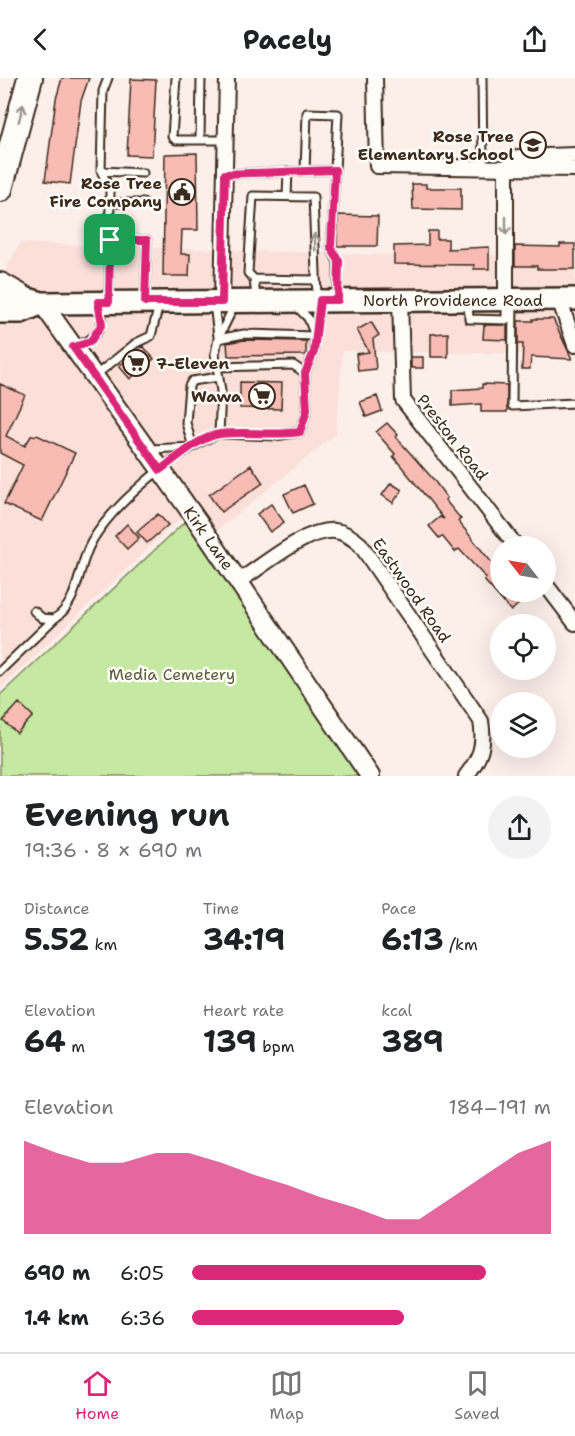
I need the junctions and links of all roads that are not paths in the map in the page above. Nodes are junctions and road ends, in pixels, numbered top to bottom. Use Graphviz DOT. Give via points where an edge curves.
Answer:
graph roads {
  1 [pos="30,78"];
  2 [pos="108,78"];
  3 [pos="176,78"];
  4 [pos="201,78"];
  5 [pos="227,78"];
  6 [pos="375,78"];
  7 [pos="482,78"];
  8 [pos="200,140"];
  9 [pos="226,141"];
  10 [pos="575,155"];
  11 [pos="483,167"];
  12 [pos="506,168"];
  13 [pos="575,169"];
  14 [pos="335,170"];
  15 [pos="100,171"];
  16 [pos="288,171"];
  17 [pos="305,171"];
  18 [pos="144,173"];
  19 [pos="225,174"];
  20 [pos="0,189"];
  21 [pos="287,197"];
  22 [pos="110,203"];
  23 [pos="143,203"];
  24 [pos="110,240"];
  25 [pos="254,279"];
  26 [pos="0,285"];
  27 [pos="323,295"];
  28 [pos="21,299"];
  29 [pos="400,299"];
  30 [pos="510,299"];
  31 [pos="567,299"];
  32 [pos="289,301"];
  33 [pos="104,302"];
  34 [pos="152,302"];
  35 [pos="232,302"];
  36 [pos="0,312"];
  37 [pos="315,336"];
  38 [pos="218,339"];
  39 [pos="575,345"];
  40 [pos="73,347"];
  41 [pos="217,367"];
  42 [pos="305,373"];
  43 [pos="94,377"];
  44 [pos="219,378"];
  45 [pos="575,403"];
  46 [pos="219,434"];
  47 [pos="193,447"];
  48 [pos="145,450"];
  49 [pos="160,470"];
  50 [pos="508,536"];
  51 [pos="239,581"];
  52 [pos="556,598"];
  53 [pos="34,612"];
  54 [pos="54,619"];
  55 [pos="575,623"];
  56 [pos="0,671"];
  57 [pos="370,776"];
  58 [pos="466,776"];
  20 -- 1 [label="highway, one-way"];
  2 -- 15 [label="lane" via="103,91"];
  3 -- 8 [label="lane" via="172,137"];
  4 -- 8 [label="lane"];
  5 -- 9 [label="street"];
  6 -- 11 [label="street" via="377,166"];
  7 -- 11 [label="lane"];
  8 -- 9 [label="lane"];
  9 -- 19 [label="street"];
  10 -- 12 [label="street" via="519,157"];
  11 -- 12 [label="street"];
  12 -- 13 [label="street"];
  12 -- 30 [label="street, one-way"];
  14 -- 17 [label="lane"];
  14 -- 17 [label="lane" via="338,114 308,113"];
  14 -- 27 [label="lane" via="331,248 339,261"];
  15 -- 18 [label="lane"];
  15 -- 22 [label="lane" via="110,189"];
  16 -- 17 [label="lane"];
  16 -- 19 [label="lane"];
  16 -- 21 [label="lane"];
  19 -- 35 [label="street"];
  21 -- 25 [label="lane" via="253,196 248,273"];
  27 -- 21 [label="lane, one-way" via="313,197"];
  22 -- 23 [label="lane"];
  22 -- 24 [label="lane"];
  24 -- 33 [label="lane"];
  24 -- 34 [label="lane" via="147,240"];
  25 -- 27 [label="lane"];
  25 -- 35 [label="lane"];
  26 -- 28 [label="highway"];
  27 -- 29 [label="main road, North Providence Road"];
  27 -- 32 [label="main road, North Providence Road"];
  27 -- 37 [label="lane"];
  28 -- 33 [label="main road, North Providence Road"];
  28 -- 36 [label="main road, North Providence Road" via="21,312"];
  28 -- 40 [label="street, Kirk Lane"];
  29 -- 30 [label="main road, North Providence Road"];
  29 -- 50 [label="street, Preston Road" via="403,400"];
  30 -- 31 [label="main road, North Providence Road"];
  30 -- 45 [label="lane" via="512,406"];
  31 -- 39 [label="street"];
  32 -- 35 [label="main road, North Providence Road"];
  32 -- 37 [label="lane" via="308,318"];
  33 -- 34 [label="main road, North Providence Road"];
  33 -- 40 [label="lane" via="96,334 90,342"];
  34 -- 35 [label="main road, North Providence Road"];
  34 -- 43 [label="lane" via="151,336 136,343"];
  35 -- 38 [label="lane"];
  35 -- 38 [label="lane"];
  37 -- 38 [label="lane" via="244,334"];
  37 -- 42 [label="lane" via="314,352"];
  38 -- 41 [label="lane"];
  40 -- 43 [label="street, Kirk Lane"];
  41 -- 42 [label="lane" via="293,365"];
  41 -- 44 [label="lane"];
  42 -- 46 [label="lane" via="307,410 300,432 276,436"];
  43 -- 48 [label="street, Kirk Lane"];
  44 -- 46 [label="lane"];
  44 -- 47 [label="lane" via="192,381 189,386 186,423"];
  46 -- 47 [label="lane"];
  47 -- 48 [label="lane"];
  47 -- 49 [label="lane"];
  48 -- 49 [label="street, Kirk Lane"];
  49 -- 51 [label="street, Kirk Lane"];
  49 -- 54 [label="lane" via="100,528 84,557 71,601"];
  51 -- 57 [label="street, Kirk Lane"];
  51 -- 58 [label="street, Eastwood Road" via="318,532 348,535 360,544 481,721 484,740 479,760"];
  52 -- 55 [label="street"];
  53 -- 54 [label="lane" via="42,618"];
  54 -- 56 [label="lane"];
}
